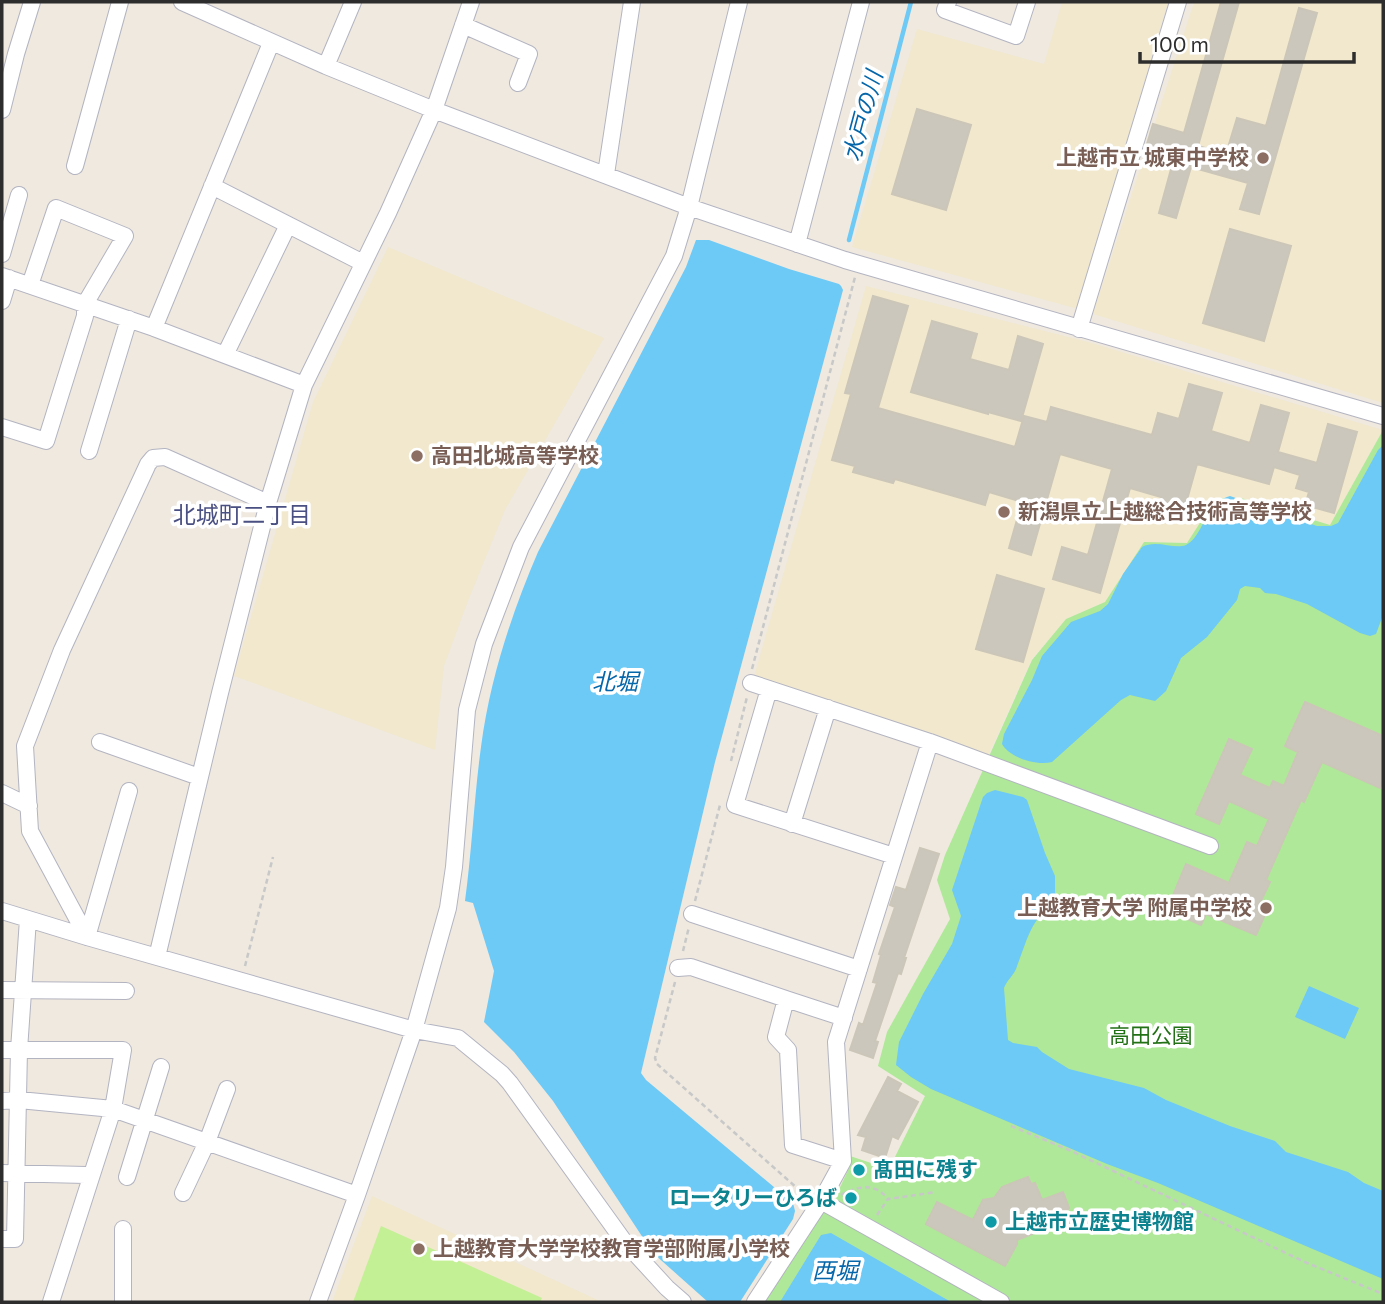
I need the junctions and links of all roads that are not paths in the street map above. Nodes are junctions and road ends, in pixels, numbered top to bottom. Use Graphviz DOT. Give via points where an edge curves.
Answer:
graph roads {
  1 [pos="32,2"];
  2 [pos="120,2"];
  3 [pos="182,2"];
  4 [pos="353,2"];
  5 [pos="471,2"];
  6 [pos="632,2"];
  7 [pos="738,2"];
  8 [pos="861,2"];
  9 [pos="948,2"];
  10 [pos="1027,2"];
  11 [pos="1178,2"];
  12 [pos="463,25"];
  13 [pos="271,43"];
  14 [pos="9,51"];
  15 [pos="326,66"];
  16 [pos="518,83"];
  17 [pos="2,110"];
  18 [pos="434,110"];
  19 [pos="75,166"];
  20 [pos="606,174"];
  21 [pos="212,186"];
  22 [pos="19,195"];
  23 [pos="689,207"];
  24 [pos="288,225"];
  25 [pos="797,244"];
  26 [pos="2,254"];
  27 [pos="363,263"];
  28 [pos="5,277"];
  29 [pos="30,285"];
  30 [pos="2,301"];
  31 [pos="85,304"];
  32 [pos="129,320"];
  33 [pos="155,328"];
  34 [pos="1079,329"];
  35 [pos="225,355"];
  36 [pos="303,385"];
  37 [pos="1383,416"];
  38 [pos="2,427"];
  39 [pos="89,452"];
  40 [pos="268,503"];
  41 [pos="751,683"];
  42 [pos="769,689"];
  43 [pos="828,708"];
  44 [pos="100,742"];
  45 [pos="930,742"];
  46 [pos="200,777"];
  47 [pos="129,791"];
  48 [pos="2,793"];
  49 [pos="29,806"];
  50 [pos="792,824"];
  51 [pos="1210,846"];
  52 [pos="894,856"];
  53 [pos="2,911"];
  54 [pos="692,914"];
  55 [pos="28,919"];
  56 [pos="87,937"];
  57 [pos="157,957"];
  58 [pos="678,968"];
  59 [pos="859,968"];
  60 [pos="2,990"];
  61 [pos="23,991"];
  62 [pos="126,991"];
  63 [pos="786,999"];
  64 [pos="844,1018"];
  65 [pos="414,1030"];
  66 [pos="2,1050"];
  67 [pos="19,1050"];
  68 [pos="161,1067"];
  69 [pos="227,1089"];
  70 [pos="19,1100"];
  71 [pos="2,1101"];
  72 [pos="113,1109"];
  73 [pos="145,1120"];
  74 [pos="207,1142"];
  75 [pos="843,1161"];
  76 [pos="9,1173"];
  77 [pos="86,1175"];
  78 [pos="127,1177"];
  79 [pos="183,1193"];
  80 [pos="357,1195"];
  81 [pos="829,1200"];
  82 [pos="123,1228"];
  83 [pos="2,1239"];
  84 [pos="51,1302"];
  85 [pos="123,1302"];
  86 [pos="318,1302"];
  87 [pos="683,1302"];
  88 [pos="755,1302"];
  89 [pos="1001,1302"];
  1 -- 14 [label="street"];
  2 -- 19 [label="street"];
  3 -- 13 [label="street"];
  4 -- 15 [label="street"];
  5 -- 12 [label="street"];
  6 -- 20 [label="street"];
  7 -- 23 [label="street"];
  8 -- 25 [label="street"];
  9 -- 10 [label="street" via="945,10 1016,36"];
  11 -- 34 [label="street"];
  12 -- 16 [label="street" via="529,54"];
  12 -- 18 [label="street"];
  13 -- 15 [label="street"];
  13 -- 21 [label="street"];
  14 -- 17 [label="street"];
  15 -- 18 [label="street"];
  18 -- 20 [label="street"];
  18 -- 27 [label="street"];
  20 -- 23 [label="street"];
  21 -- 24 [label="street"];
  21 -- 33 [label="street"];
  22 -- 26 [label="street"];
  23 -- 25 [label="street"];
  23 -- 65 [label="street" via="674,256 521,547 484,643 467,710 448,908"];
  24 -- 27 [label="street"];
  24 -- 35 [label="street"];
  25 -- 34 [label="street"];
  27 -- 36 [label="street"];
  28 -- 29 [label="street"];
  28 -- 30 [label="street"];
  29 -- 31 [label="street"];
  29 -- 31 [label="street" via="56,208 125,236"];
  31 -- 32 [label="street"];
  31 -- 38 [label="street" via="46,441"];
  32 -- 33 [label="street"];
  32 -- 39 [label="street"];
  33 -- 35 [label="street"];
  34 -- 37 [label="street"];
  35 -- 36 [label="street"];
  36 -- 40 [label="street"];
  40 -- 46 [label="street"];
  40 -- 49 [label="street" via="165,457 153,458 148,464 62,650 25,746"];
  41 -- 42 [label="street"];
  42 -- 43 [label="street"];
  42 -- 50 [label="street" via="735,805"];
  43 -- 45 [label="street"];
  43 -- 50 [label="street"];
  44 -- 46 [label="street"];
  45 -- 51 [label="street"];
  45 -- 52 [label="street"];
  46 -- 57 [label="street"];
  47 -- 56 [label="street"];
  48 -- 49 [label="street"];
  49 -- 56 [label="street" via="30,831"];
  50 -- 52 [label="street"];
  52 -- 59 [label="street"];
  53 -- 55 [label="street"];
  54 -- 59 [label="street"];
  55 -- 56 [label="street"];
  55 -- 61 [label="street"];
  56 -- 57 [label="street"];
  57 -- 65 [label="street"];
  58 -- 63 [label="street" via="691,967"];
  59 -- 64 [label="street"];
  60 -- 61 [label="street"];
  61 -- 62 [label="street"];
  61 -- 67 [label="street"];
  63 -- 64 [label="street"];
  63 -- 75 [label="street" via="776,1037 788,1050 793,1145"];
  64 -- 75 [label="street" via="836,1047"];
  65 -- 80 [label="street"];
  65 -- 87 [label="street" via="458,1038 502,1074 622,1240"];
  66 -- 67 [label="street"];
  67 -- 70 [label="street"];
  67 -- 72 [label="street" via="123,1049"];
  68 -- 73 [label="street"];
  69 -- 74 [label="street"];
  70 -- 71 [label="street"];
  70 -- 72 [label="street"];
  70 -- 76 [label="street"];
  72 -- 73 [label="street"];
  72 -- 84 [label="street"];
  73 -- 74 [label="street"];
  73 -- 78 [label="street"];
  74 -- 79 [label="street"];
  74 -- 80 [label="street"];
  75 -- 81 [label="street"];
  76 -- 77 [label="street"];
  76 -- 83 [label="street" via="15,1239"];
  80 -- 86 [label="street"];
  81 -- 88 [label="street"];
  81 -- 89 [label="street"];
  82 -- 85 [label="street"];
}
